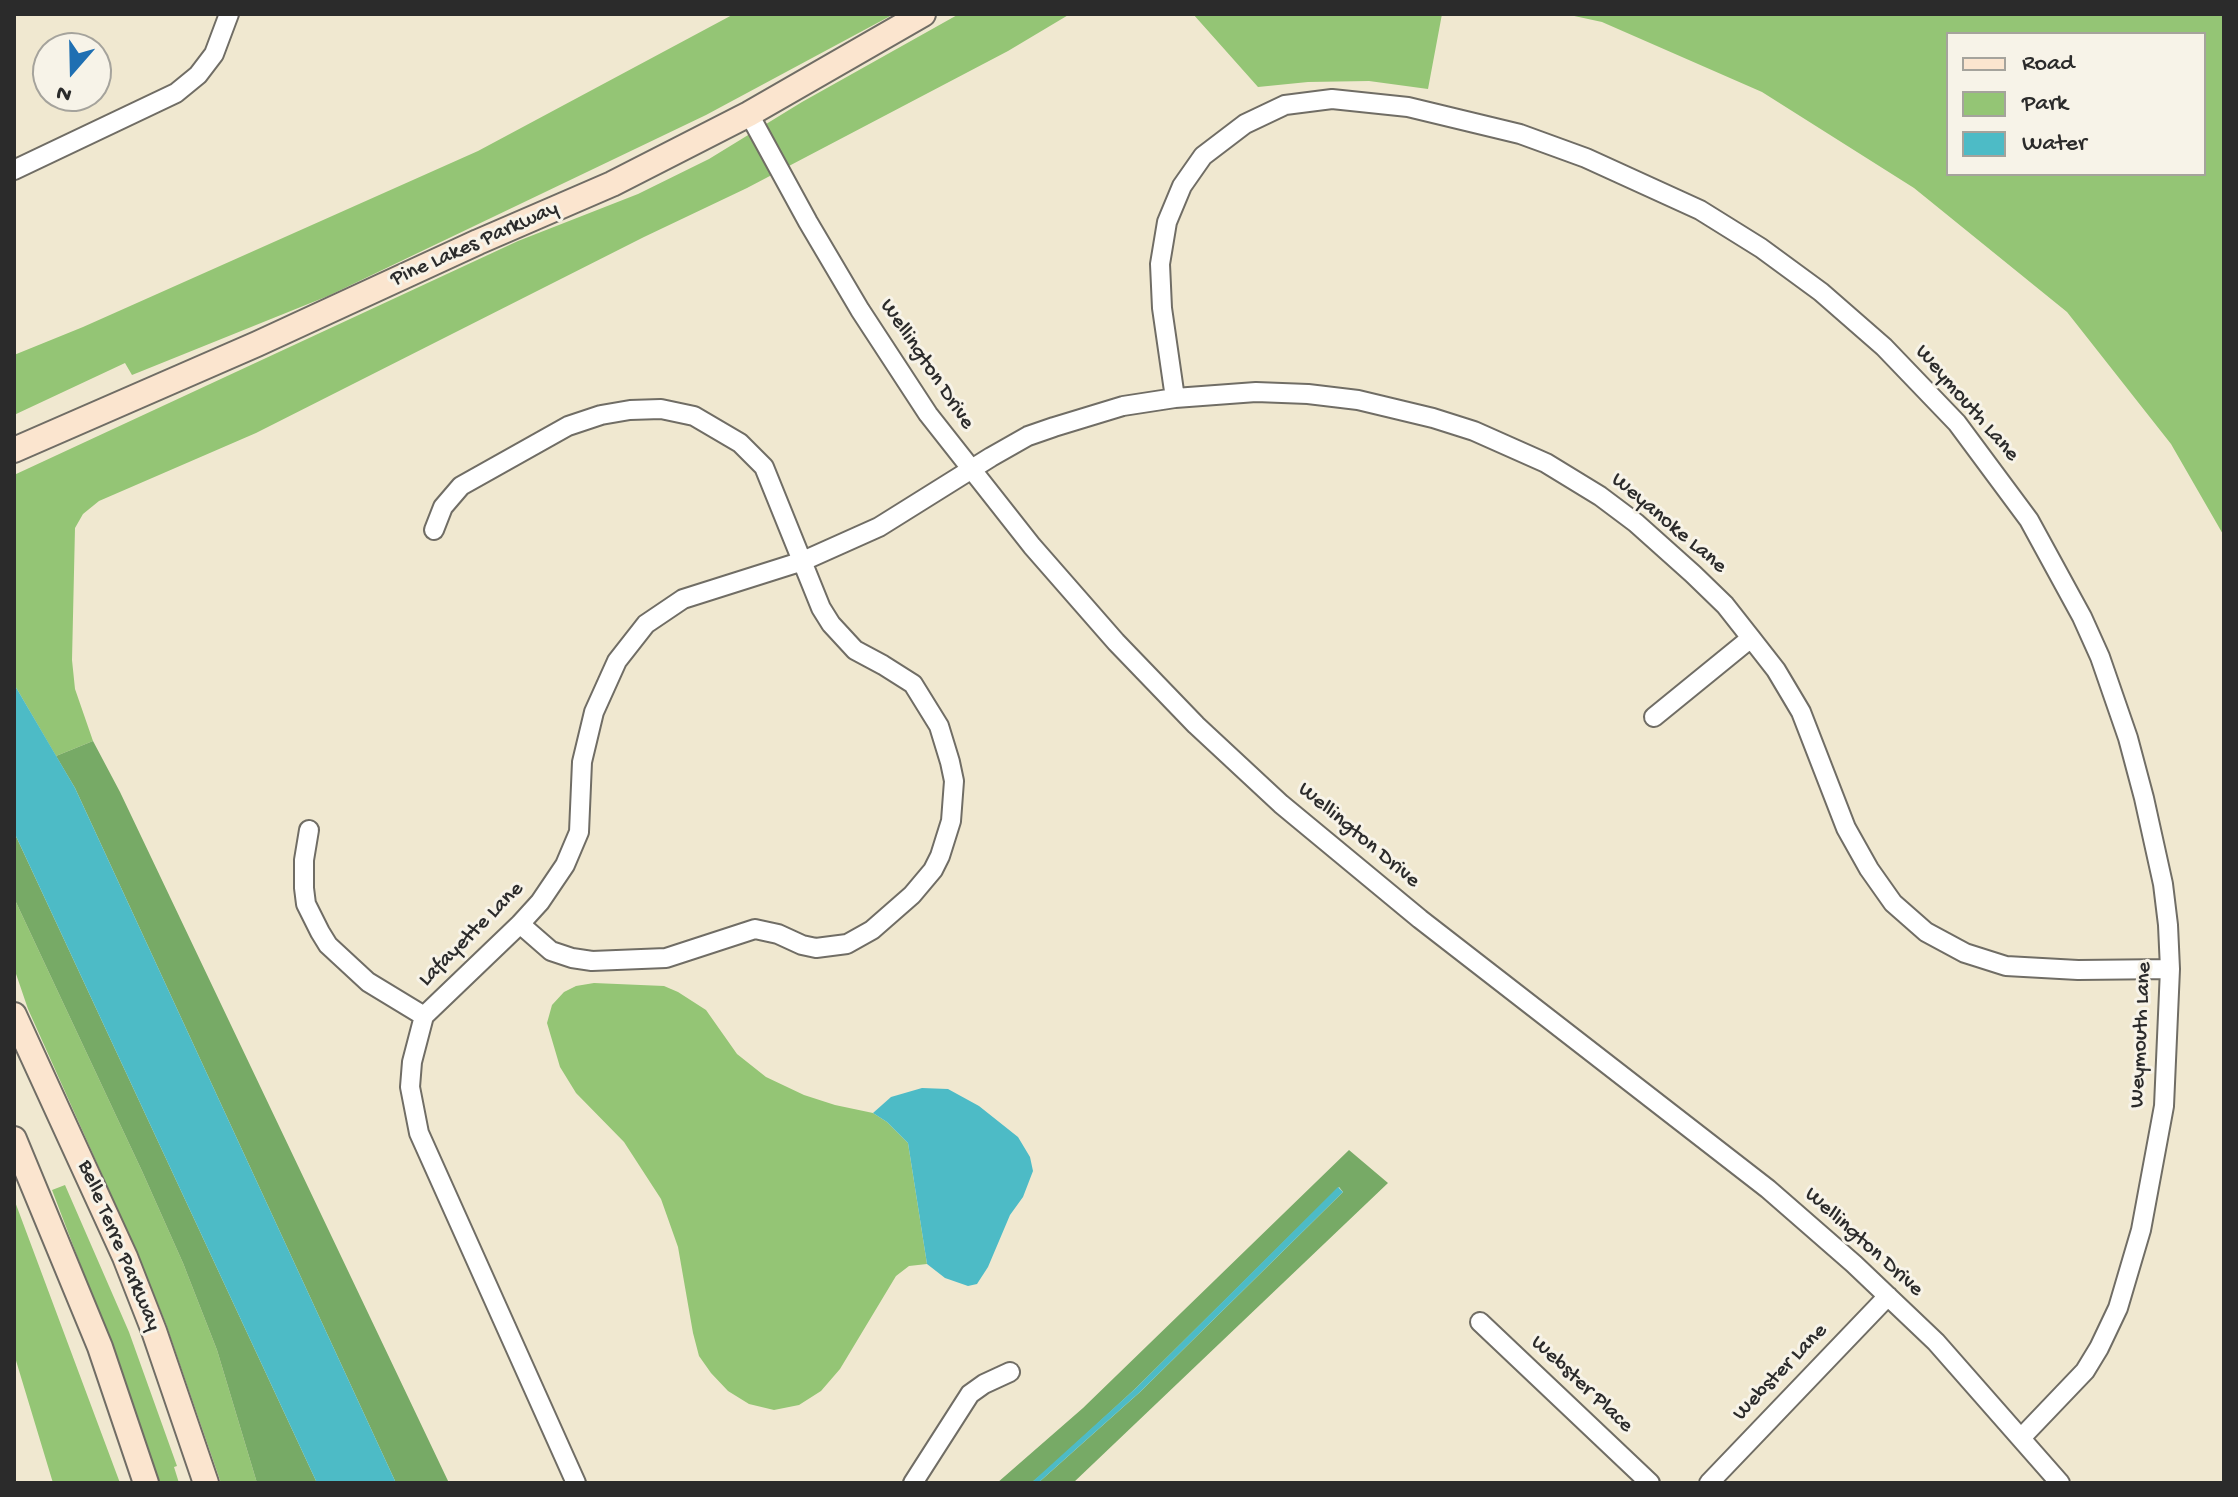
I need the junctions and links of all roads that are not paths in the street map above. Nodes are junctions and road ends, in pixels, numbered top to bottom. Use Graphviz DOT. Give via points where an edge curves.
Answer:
graph roads {
  1 [pos="229,14"];
  2 [pos="923,14"];
  3 [pos="749,114"];
  4 [pos="14,170"];
  5 [pos="1175,398"];
  6 [pos="14,450"];
  7 [pos="971,471"];
  8 [pos="434,530"];
  9 [pos="803,561"];
  10 [pos="1751,638"];
  11 [pos="1654,717"];
  12 [pos="309,830"];
  13 [pos="520,924"];
  14 [pos="2170,969"];
  15 [pos="14,1015"];
  16 [pos="424,1016"];
  17 [pos="14,1139"];
  18 [pos="1888,1296"];
  19 [pos="1480,1322"];
  20 [pos="1010,1372"];
  21 [pos="2021,1438"];
  22 [pos="146,1483"];
  23 [pos="206,1483"];
  24 [pos="576,1483"];
  25 [pos="913,1483"];
  26 [pos="1650,1483"];
  27 [pos="1709,1483"];
  28 [pos="2060,1483"];
  1 -- 4 [label="street" via="214,54 176,93"];
  2 -- 3 [label="street, Pine Lakes Parkway"];
  3 -- 6 [label="street, Pine Lakes Parkway" via="612,184"];
  3 -- 7 [label="street, Wellington Drive" via="875,335"];
  5 -- 7 [label="street, Weyanoke Lane" via="1123,406 1043,431"];
  5 -- 10 [label="street, Weyanoke Lane" via="1256,392 1330,396 1393,407 1474,431 1546,463 1624,514 1693,574"];
  5 -- 14 [label="street, Weymouth Lane" via="1161,284 1163,242 1173,204 1203,156 1245,124 1285,105 1364,101 1484,123 1586,158 1700,210 1793,270 1884,347 1957,423 2029,520 2082,617 2123,723 2163,884"];
  7 -- 9 [label="street, Lafayette Lane" via="879,527"];
  7 -- 18 [label="street, Wellington Drive" via="1116,642 1281,804 1420,919 1768,1189"];
  8 -- 9 [label="street" via="443,507 461,486 568,426 617,411 661,409 694,416 756,457 769,476"];
  9 -- 13 [label="street, Lafayette Lane" via="683,599 631,641 604,686 587,736 574,848"];
  9 -- 13 [label="street" via="821,608 840,637 913,684 939,726 954,802 940,856 924,882 859,939 831,948 802,945 755,929 666,958 592,961 551,951"];
  10 -- 11 [label="street"];
  10 -- 14 [label="street, Weyanoke Lane" via="1801,712 1846,828 1869,869 1893,903 1926,932 1965,953 2006,966"];
  12 -- 16 [label="street" via="304,888 320,932 368,982"];
  13 -- 16 [label="street, Lafayette Lane"];
  14 -- 21 [label="street, Weymouth Lane" via="2164,1106 2150,1191 2127,1278 2110,1326 2085,1371"];
  15 -- 23 [label="street, Belle Terre Parkway" via="125,1257"];
  16 -- 24 [label="street, Lafayette Lane" via="410,1087 419,1133"];
  17 -- 22 [label="street" via="100,1347"];
  18 -- 21 [label="street, Wellington Drive"];
  18 -- 27 [label="street, Webster Lane"];
  19 -- 26 [label="street, Webster Place"];
  20 -- 25 [label="street" via="970,1394"];
  21 -- 28 [label="street, Wellington Drive"];
}
